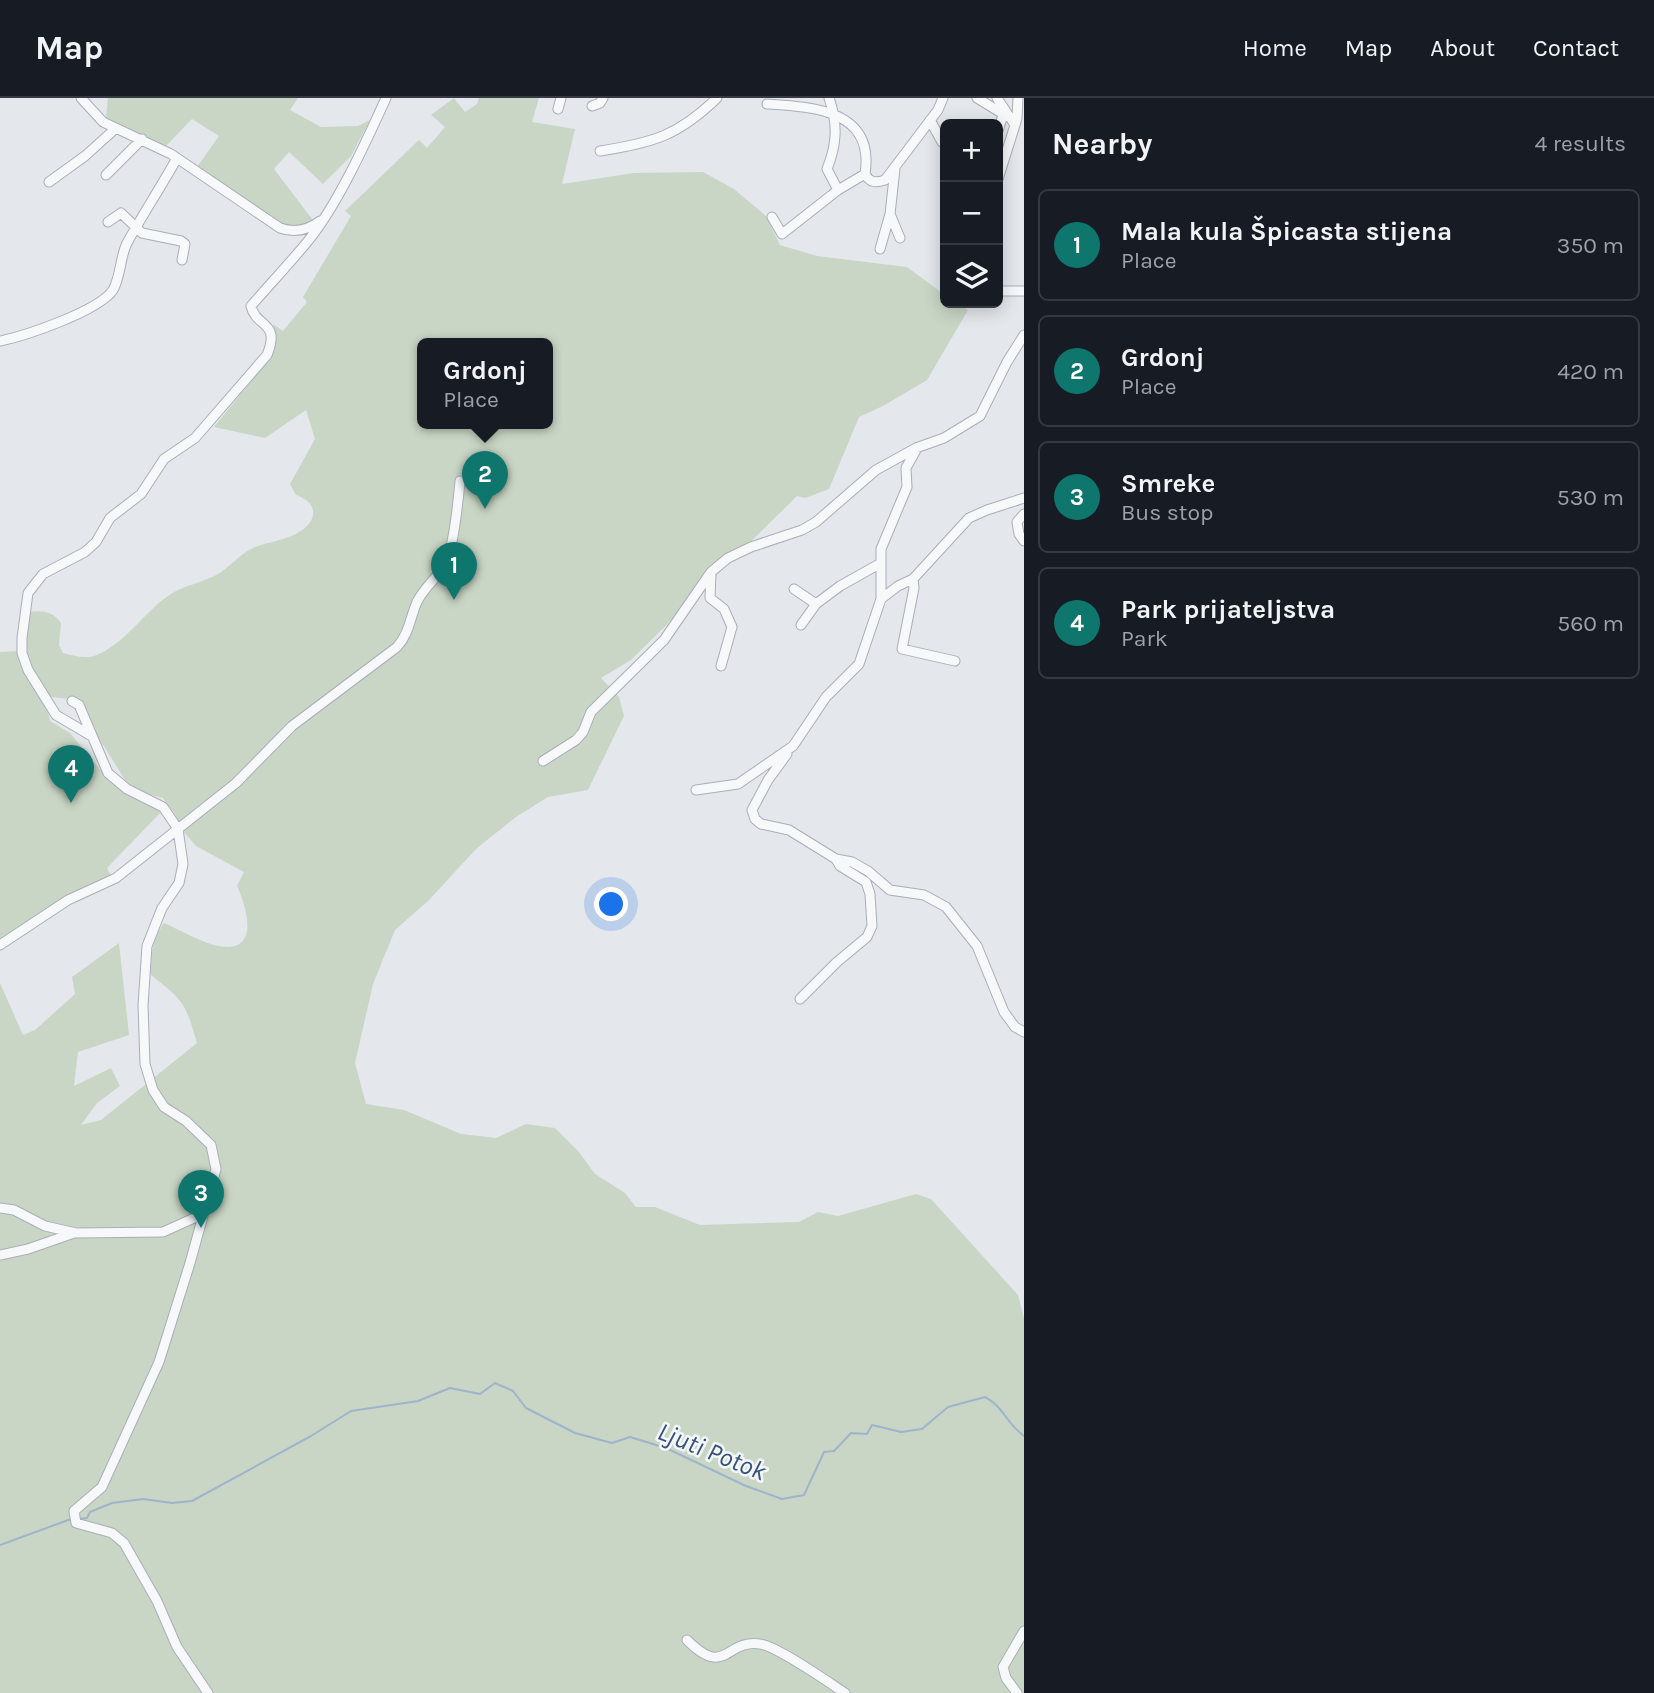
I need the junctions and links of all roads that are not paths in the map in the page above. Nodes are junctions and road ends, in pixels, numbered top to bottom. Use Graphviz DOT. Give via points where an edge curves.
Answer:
graph roads {
  1 [pos="81,98"];
  2 [pos="386,98"];
  3 [pos="561,98"];
  4 [pos="603,98"];
  5 [pos="717,98"];
  6 [pos="829,98"];
  7 [pos="943,98"];
  8 [pos="976,98"];
  9 [pos="997,98"];
  10 [pos="1018,98"];
  11 [pos="766,104"];
  12 [pos="592,106"];
  13 [pos="558,109"];
  14 [pos="834,113"];
  15 [pos="930,120"];
  16 [pos="1013,121"];
  17 [pos="115,129"];
  18 [pos="940,138"];
  19 [pos="142,139"];
  20 [pos="600,151"];
  21 [pos="177,158"];
  22 [pos="1003,160"];
  23 [pos="895,169"];
  24 [pos="864,174"];
  25 [pos="106,175"];
  26 [pos="49,182"];
  27 [pos="838,190"];
  28 [pos="890,214"];
  29 [pos="772,216"];
  30 [pos="324,218"];
  31 [pos="108,222"];
  32 [pos="136,229"];
  33 [pos="900,238"];
  34 [pos="880,249"];
  35 [pos="182,260"];
  36 [pos="1003,291"];
  37 [pos="1024,291"];
  38 [pos="1024,335"];
  39 [pos="0,341"];
  40 [pos="916,448"];
  41 [pos="460,481"];
  42 [pos="1024,498"];
  43 [pos="1024,514"];
  44 [pos="1024,541"];
  45 [pos="881,563"];
  46 [pos="711,572"];
  47 [pos="913,579"];
  48 [pos="794,589"];
  49 [pos="881,599"];
  50 [pos="816,604"];
  51 [pos="802,625"];
  52 [pos="955,661"];
  53 [pos="722,666"];
  54 [pos="72,701"];
  55 [pos="90,735"];
  56 [pos="793,746"];
  57 [pos="543,761"];
  58 [pos="696,790"];
  59 [pos="178,829"];
  60 [pos="836,859"];
  61 [pos="0,945"];
  62 [pos="800,999"];
  63 [pos="1024,1032"];
  64 [pos="0,1208"];
  65 [pos="203,1214"];
  66 [pos="76,1233"];
  67 [pos="0,1255"];
  68 [pos="1024,1632"];
  69 [pos="687,1640"];
  70 [pos="208,1693"];
  71 [pos="845,1693"];
  72 [pos="1017,1693"];
  1 -- 17 [label="street" via="97,118"];
  2 -- 30 [label="street"];
  3 -- 13 [label="street"];
  4 -- 12 [label="street"];
  5 -- 20 [label="street" via="656,141"];
  6 -- 14 [label="street"];
  7 -- 15 [label="street"];
  8 -- 16 [label="street"];
  9 -- 16 [label="street"];
  10 -- 16 [label="street"];
  11 -- 14 [label="street"];
  14 -- 24 [label="street" via="860,135 867,162"];
  14 -- 27 [label="street" via="834,155 827,169"];
  15 -- 18 [label="street"];
  15 -- 23 [label="street"];
  16 -- 22 [label="street"];
  17 -- 19 [label="street"];
  17 -- 26 [label="street"];
  19 -- 21 [label="street"];
  19 -- 25 [label="street"];
  21 -- 30 [label="street" via="280,228 304,229"];
  21 -- 32 [label="street"];
  23 -- 24 [label="street" via="879,182"];
  23 -- 28 [label="street"];
  24 -- 27 [label="street"];
  27 -- 29 [label="street" via="782,234"];
  28 -- 33 [label="street"];
  28 -- 34 [label="street"];
  30 -- 55 [label="street" via="251,306 268,326 271,345 263,360 195,438 164,459 141,494 105,523 96,542 43,575 28,593 22,638 26,665 56,715"];
  31 -- 32 [label="street" via="121,213"];
  32 -- 35 [label="street" via="185,244"];
  32 -- 39 [label="street" via="107,296 48,327"];
  36 -- 37 [label="street"];
  38 -- 40 [label="street" via="980,416 944,438"];
  40 -- 45 [label="street" via="906,468 907,488 881,549"];
  40 -- 46 [label="street" via="876,470 816,522 728,558"];
  41 -- 59 [label="street" via="446,564 422,592 404,640 292,726 236,783"];
  42 -- 47 [label="street" via="969,519"];
  43 -- 44 [label="street" via="1017,522"];
  45 -- 49 [label="street"];
  45 -- 50 [label="street"];
  46 -- 53 [label="street" via="710,598 729,616 732,626"];
  46 -- 57 [label="street" via="664,640 591,712 576,740"];
  47 -- 49 [label="street"];
  47 -- 52 [label="street" via="902,649"];
  48 -- 50 [label="street"];
  49 -- 56 [label="street" via="859,664 826,697"];
  50 -- 51 [label="street"];
  54 -- 55 [label="street" via="79,705"];
  55 -- 59 [label="street" via="108,773 127,789 163,807"];
  56 -- 58 [label="street" via="738,784"];
  56 -- 60 [label="street" via="752,810 755,819 789,830"];
  59 -- 61 [label="street" via="116,878 68,900"];
  59 -- 65 [label="street" via="183,864 178,883 147,946 145,1064 164,1107 211,1145 216,1169"];
  60 -- 62 [label="street" via="866,883 872,926 867,937"];
  60 -- 63 [label="street" via="868,871 890,890 924,895 946,906 977,946 1004,1012"];
  64 -- 66 [label="street"];
  65 -- 66 [label="street" via="163,1232"];
  65 -- 70 [label="street" via="172,1324 149,1385 102,1487 79,1505 74,1519 82,1526 112,1533 124,1544 177,1647"];
  66 -- 67 [label="street"];
  68 -- 72 [label="street" via="1003,1667"];
  69 -- 71 [label="street" via="710,1657 746,1644 774,1648"];
}
